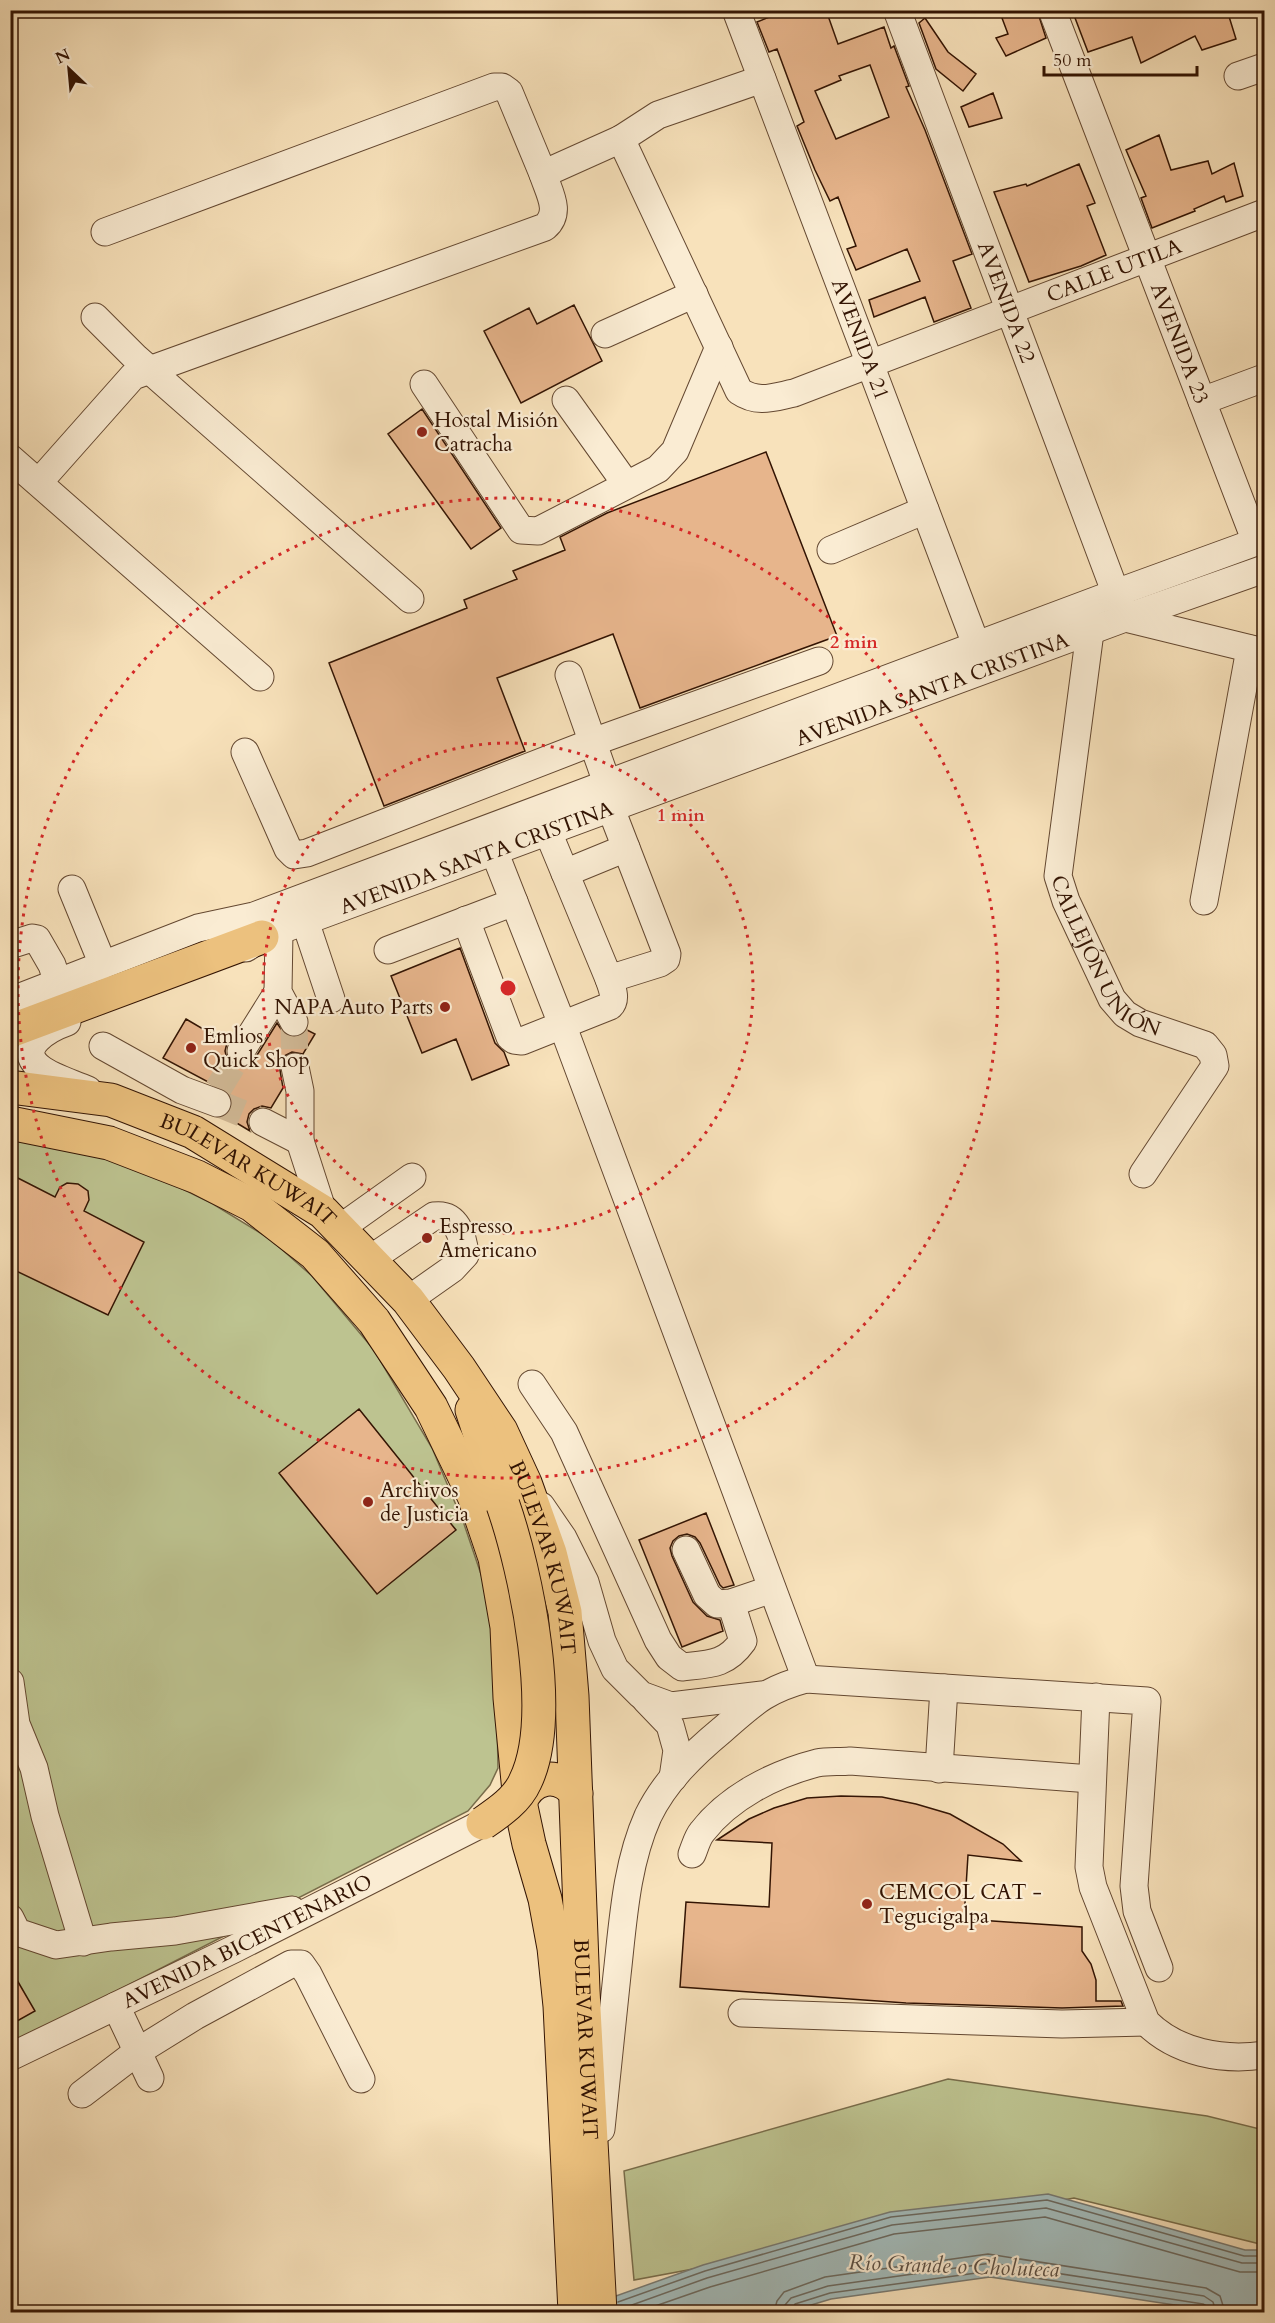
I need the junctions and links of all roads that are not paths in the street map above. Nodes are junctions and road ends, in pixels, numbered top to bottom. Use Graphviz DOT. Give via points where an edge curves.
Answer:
graph roads {
  1 [pos="736,10"];
  2 [pos="897,10"];
  3 [pos="1052,10"];
  4 [pos="1264,67"];
  5 [pos="1238,76"];
  6 [pos="762,79"];
  7 [pos="621,139"];
  8 [pos="543,174"];
  9 [pos="1264,213"];
  10 [pos="105,232"];
  11 [pos="1146,257"];
  12 [pos="694,294"];
  13 [pos="1010,310"];
  14 [pos="95,317"];
  15 [pos="605,334"];
  16 [pos="719,346"];
  17 [pos="870,363"];
  18 [pos="150,369"];
  19 [pos="1264,378"];
  20 [pos="424,384"];
  21 [pos="566,400"];
  22 [pos="1202,401"];
  23 [pos="10,458"];
  24 [pos="39,482"];
  25 [pos="626,484"];
  26 [pos="925,510"];
  27 [pos="1260,541"];
  28 [pos="831,550"];
  29 [pos="1213,558"];
  30 [pos="1264,569"];
  31 [pos="1209,588"];
  32 [pos="1116,593"];
  33 [pos="410,599"];
  34 [pos="1082,605"];
  35 [pos="1125,618"];
  36 [pos="1090,632"];
  37 [pos="1220,642"];
  38 [pos="1257,651"];
  39 [pos="982,658"];
  40 [pos="819,661"];
  41 [pos="569,675"];
  42 [pos="260,677"];
  43 [pos="593,742"];
  44 [pos="245,752"];
  45 [pos="609,796"];
  46 [pos="548,832"];
  47 [pos="626,848"];
  48 [pos="494,851"];
  49 [pos="566,873"];
  50 [pos="72,889"];
  51 [pos="1204,901"];
  52 [pos="514,902"];
  53 [pos="466,920"];
  54 [pos="305,921"];
  55 [pos="265,928"];
  56 [pos="10,945"];
  57 [pos="203,949"];
  58 [pos="388,950"];
  59 [pos="100,966"];
  60 [pos="609,979"];
  61 [pos="58,983"];
  62 [pos="278,992"];
  63 [pos="331,999"];
  64 [pos="10,1001"];
  65 [pos="10,1012"];
  66 [pos="294,1022"];
  67 [pos="562,1024"];
  68 [pos="10,1031"];
  69 [pos="103,1046"];
  70 [pos="241,1051"];
  71 [pos="296,1067"];
  72 [pos="10,1088"];
  73 [pos="111,1100"];
  74 [pos="263,1122"];
  75 [pos="10,1123"];
  76 [pos="193,1132"];
  77 [pos="300,1141"];
  78 [pos="1143,1174"];
  79 [pos="412,1177"];
  80 [pos="331,1220"];
  81 [pos="369,1260"];
  82 [pos="408,1300"];
  83 [pos="532,1384"];
  84 [pos="431,1407"];
  85 [pos="508,1491"];
  86 [pos="686,1550"];
  87 [pos="772,1588"];
  88 [pos="731,1603"];
  89 [pos="806,1679"];
  90 [pos="10,1682"];
  91 [pos="944,1689"];
  92 [pos="641,1695"];
  93 [pos="762,1695"];
  94 [pos="1096,1696"];
  95 [pos="573,1722"];
  96 [pos="513,1730"];
  97 [pos="939,1769"];
  98 [pos="673,1778"];
  99 [pos="1091,1779"];
  100 [pos="576,1793"];
  101 [pos="520,1802"];
  102 [pos="483,1823"];
  103 [pos="692,1854"];
  104 [pos="321,1905"];
  105 [pos="10,1918"];
  106 [pos="175,1931"];
  107 [pos="84,1942"];
  108 [pos="1160,1968"];
  109 [pos="187,1972"];
  110 [pos="116,2006"];
  111 [pos="742,2013"];
  112 [pos="1146,2022"];
  113 [pos="137,2052"];
  114 [pos="1264,2055"];
  115 [pos="10,2057"];
  116 [pos="150,2078"];
  117 [pos="361,2079"];
  118 [pos="81,2094"];
  119 [pos="588,2214"];
  120 [pos="575,2313"];
  121 [pos="600,2313"];
  1 -- 6 [label="street, AVENIDA 21"];
  2 -- 13 [label="street, AVENIDA 22"];
  3 -- 11 [label="street, AVENIDA 23"];
  4 -- 5 [label="street"];
  6 -- 7 [label="street" via="658,115"];
  6 -- 17 [label="street, AVENIDA 21"];
  7 -- 8 [label="street"];
  7 -- 12 [label="street, CALLE UTILA"];
  8 -- 10 [label="street" via="509,92 494,87"];
  8 -- 18 [label="street" via="555,212 545,227"];
  9 -- 11 [label="street, CALLE UTILA"];
  11 -- 13 [label="street, CALLE UTILA"];
  11 -- 22 [label="street, AVENIDA 23"];
  12 -- 15 [label="street"];
  12 -- 16 [label="street, CALLE UTILA"];
  13 -- 17 [label="street, CALLE UTILA"];
  13 -- 32 [label="street, AVENIDA 22"];
  14 -- 18 [label="street"];
  16 -- 17 [label="street, CALLE UTILA" via="739,391 750,398 765,400 794,393"];
  16 -- 25 [label="street" via="675,451 658,469"];
  17 -- 26 [label="street, AVENIDA 21"];
  18 -- 24 [label="street" via="133,376"];
  18 -- 33 [label="street"];
  19 -- 22 [label="street"];
  20 -- 25 [label="street" via="521,530 538,531"];
  21 -- 25 [label="street"];
  22 -- 27 [label="street, AVENIDA 23"];
  23 -- 24 [label="street"];
  24 -- 42 [label="street"];
  26 -- 28 [label="street"];
  26 -- 39 [label="street, AVENIDA 21"];
  27 -- 29 [label="street, AVENIDA SANTA CRISTINA"];
  29 -- 31 [label="street"];
  29 -- 32 [label="street, AVENIDA SANTA CRISTINA"];
  30 -- 31 [label="street, AVENIDA SANTA CRISTINA"];
  31 -- 35 [label="street, AVENIDA SANTA CRISTINA"];
  31 -- 37 [label="street" via="1202,616"];
  32 -- 34 [label="street, AVENIDA SANTA CRISTINA"];
  32 -- 35 [label="street, AVENIDA 22"];
  34 -- 36 [label="street, CALLEJÓN UNIÓN"];
  34 -- 39 [label="street, AVENIDA SANTA CRISTINA"];
  35 -- 36 [label="street, AVENIDA SANTA CRISTINA"];
  35 -- 37 [label="street"];
  36 -- 39 [label="street, AVENIDA SANTA CRISTINA"];
  36 -- 78 [label="street, CALLEJÓN UNIÓN" via="1058,876 1066,902 1112,999 1140,1023 1205,1045 1215,1066"];
  37 -- 38 [label="street"];
  38 -- 51 [label="street"];
  39 -- 45 [label="street, AVENIDA SANTA CRISTINA"];
  40 -- 43 [label="street"];
  41 -- 43 [label="street"];
  43 -- 44 [label="street" via="294,855"];
  43 -- 45 [label="street"];
  45 -- 46 [label="street, AVENIDA SANTA CRISTINA"];
  45 -- 47 [label="street"];
  45 -- 55 [label="street, AVENIDA SANTA CRISTINA"];
  46 -- 48 [label="street, AVENIDA SANTA CRISTINA"];
  46 -- 49 [label="street"];
  47 -- 49 [label="street"];
  47 -- 60 [label="street" via="668,954 660,963"];
  48 -- 52 [label="street"];
  48 -- 54 [label="street, AVENIDA SANTA CRISTINA"];
  49 -- 60 [label="street"];
  50 -- 59 [label="street"];
  52 -- 53 [label="street"];
  52 -- 67 [label="street"];
  53 -- 58 [label="street"];
  53 -- 67 [label="street" via="510,1037 522,1041"];
  54 -- 55 [label="street, AVENIDA SANTA CRISTINA"];
  54 -- 63 [label="street"];
  55 -- 57 [label="main road"];
  55 -- 59 [label="street, AVENIDA SANTA CRISTINA" via="198,928"];
  55 -- 62 [label="street"];
  55 -- 73 [label="street, AVENIDA SANTA CRISTINA" via="217,967 57,1025 36,1039 32,1051 39,1068"];
  56 -- 61 [label="street" via="37,939"];
  57 -- 65 [label="main road"];
  57 -- 68 [label="main road"];
  59 -- 61 [label="street, AVENIDA SANTA CRISTINA"];
  60 -- 67 [label="street" via="614,997 610,1006"];
  61 -- 64 [label="street, AVENIDA SANTA CRISTINA"];
  62 -- 66 [label="street"];
  62 -- 70 [label="street"];
  67 -- 87 [label="street"];
  69 -- 76 [label="street" via="182,1090 215,1097"];
  71 -- 77 [label="street"];
  72 -- 73 [label="main road, BULEVAR KUWAIT"];
  73 -- 76 [label="main road, BULEVAR KUWAIT"];
  74 -- 77 [label="street"];
  75 -- 84 [label="main road, BULEVAR KUWAIT" via="109,1143 252,1205 315,1254 374,1321"];
  76 -- 80 [label="main road, BULEVAR KUWAIT"];
  77 -- 80 [label="street"];
  79 -- 80 [label="street"];
  80 -- 81 [label="main road, BULEVAR KUWAIT"];
  81 -- 82 [label="main road, BULEVAR KUWAIT"];
  81 -- 82 [label="street" via="434,1216 446,1215 456,1224 465,1255"];
  82 -- 85 [label="main road, BULEVAR KUWAIT" via="501,1431"];
  83 -- 88 [label="street" via="564,1432 669,1657 682,1667 716,1664 734,1654 743,1641"];
  84 -- 85 [label="main road"];
  84 -- 96 [label="main road, BULEVAR KUWAIT" via="474,1496 495,1558 507,1627"];
  85 -- 92 [label="street" via="563,1538 581,1574 615,1669"];
  85 -- 95 [label="main road, BULEVAR KUWAIT" via="550,1553 565,1612"];
  85 -- 102 [label="main road, bridge" via="532,1626 539,1722 525,1784 513,1800"];
  86 -- 88 [label="street" via="706,1595 717,1604"];
  87 -- 88 [label="street"];
  87 -- 89 [label="street"];
  89 -- 91 [label="street"];
  89 -- 93 [label="street"];
  90 -- 107 [label="street" via="16,1724 34,1768"];
  91 -- 94 [label="street"];
  91 -- 97 [label="street"];
  92 -- 93 [label="street" via="671,1706"];
  92 -- 98 [label="street" via="670,1725 677,1750"];
  93 -- 98 [label="street" via="691,1756"];
  94 -- 99 [label="street"];
  94 -- 108 [label="street" via="1148,1701 1134,1886 1137,1911"];
  95 -- 96 [label="main road" via="561,1738 542,1745 528,1743"];
  95 -- 100 [label="main road, BULEVAR KUWAIT"];
  96 -- 101 [label="main road, BULEVAR KUWAIT"];
  97 -- 99 [label="street"];
  97 -- 103 [label="street" via="850,1761 819,1763 786,1773 726,1807 700,1834"];
  98 -- 119 [label="street" via="649,1814 635,1849"];
  99 -- 112 [label="street" via="1089,1867 1093,1887"];
  100 -- 101 [label="main road" via="563,1781 545,1779 529,1786"];
  100 -- 119 [label="main road, BULEVAR KUWAIT"];
  101 -- 119 [label="main road, BULEVAR KUWAIT" via="554,1948"];
  102 -- 104 [label="street, AVENIDA BICENTENARIO"];
  104 -- 106 [label="street"];
  104 -- 109 [label="street, AVENIDA BICENTENARIO"];
  105 -- 107 [label="street" via="17,1932 56,1945"];
  106 -- 107 [label="street"];
  106 -- 109 [label="street" via="187,1937 194,1948 194,1961"];
  109 -- 110 [label="street, AVENIDA BICENTENARIO"];
  110 -- 113 [label="street"];
  110 -- 115 [label="street, AVENIDA BICENTENARIO"];
  111 -- 112 [label="street" via="1062,2024"];
  112 -- 114 [label="street" via="1158,2034 1181,2045 1226,2058"];
  113 -- 116 [label="street"];
  113 -- 117 [label="street" via="291,1964 301,1964"];
  113 -- 118 [label="street"];
  119 -- 120 [label="main road, BULEVAR KUWAIT"];
  119 -- 121 [label="main road, BULEVAR KUWAIT"];
}
